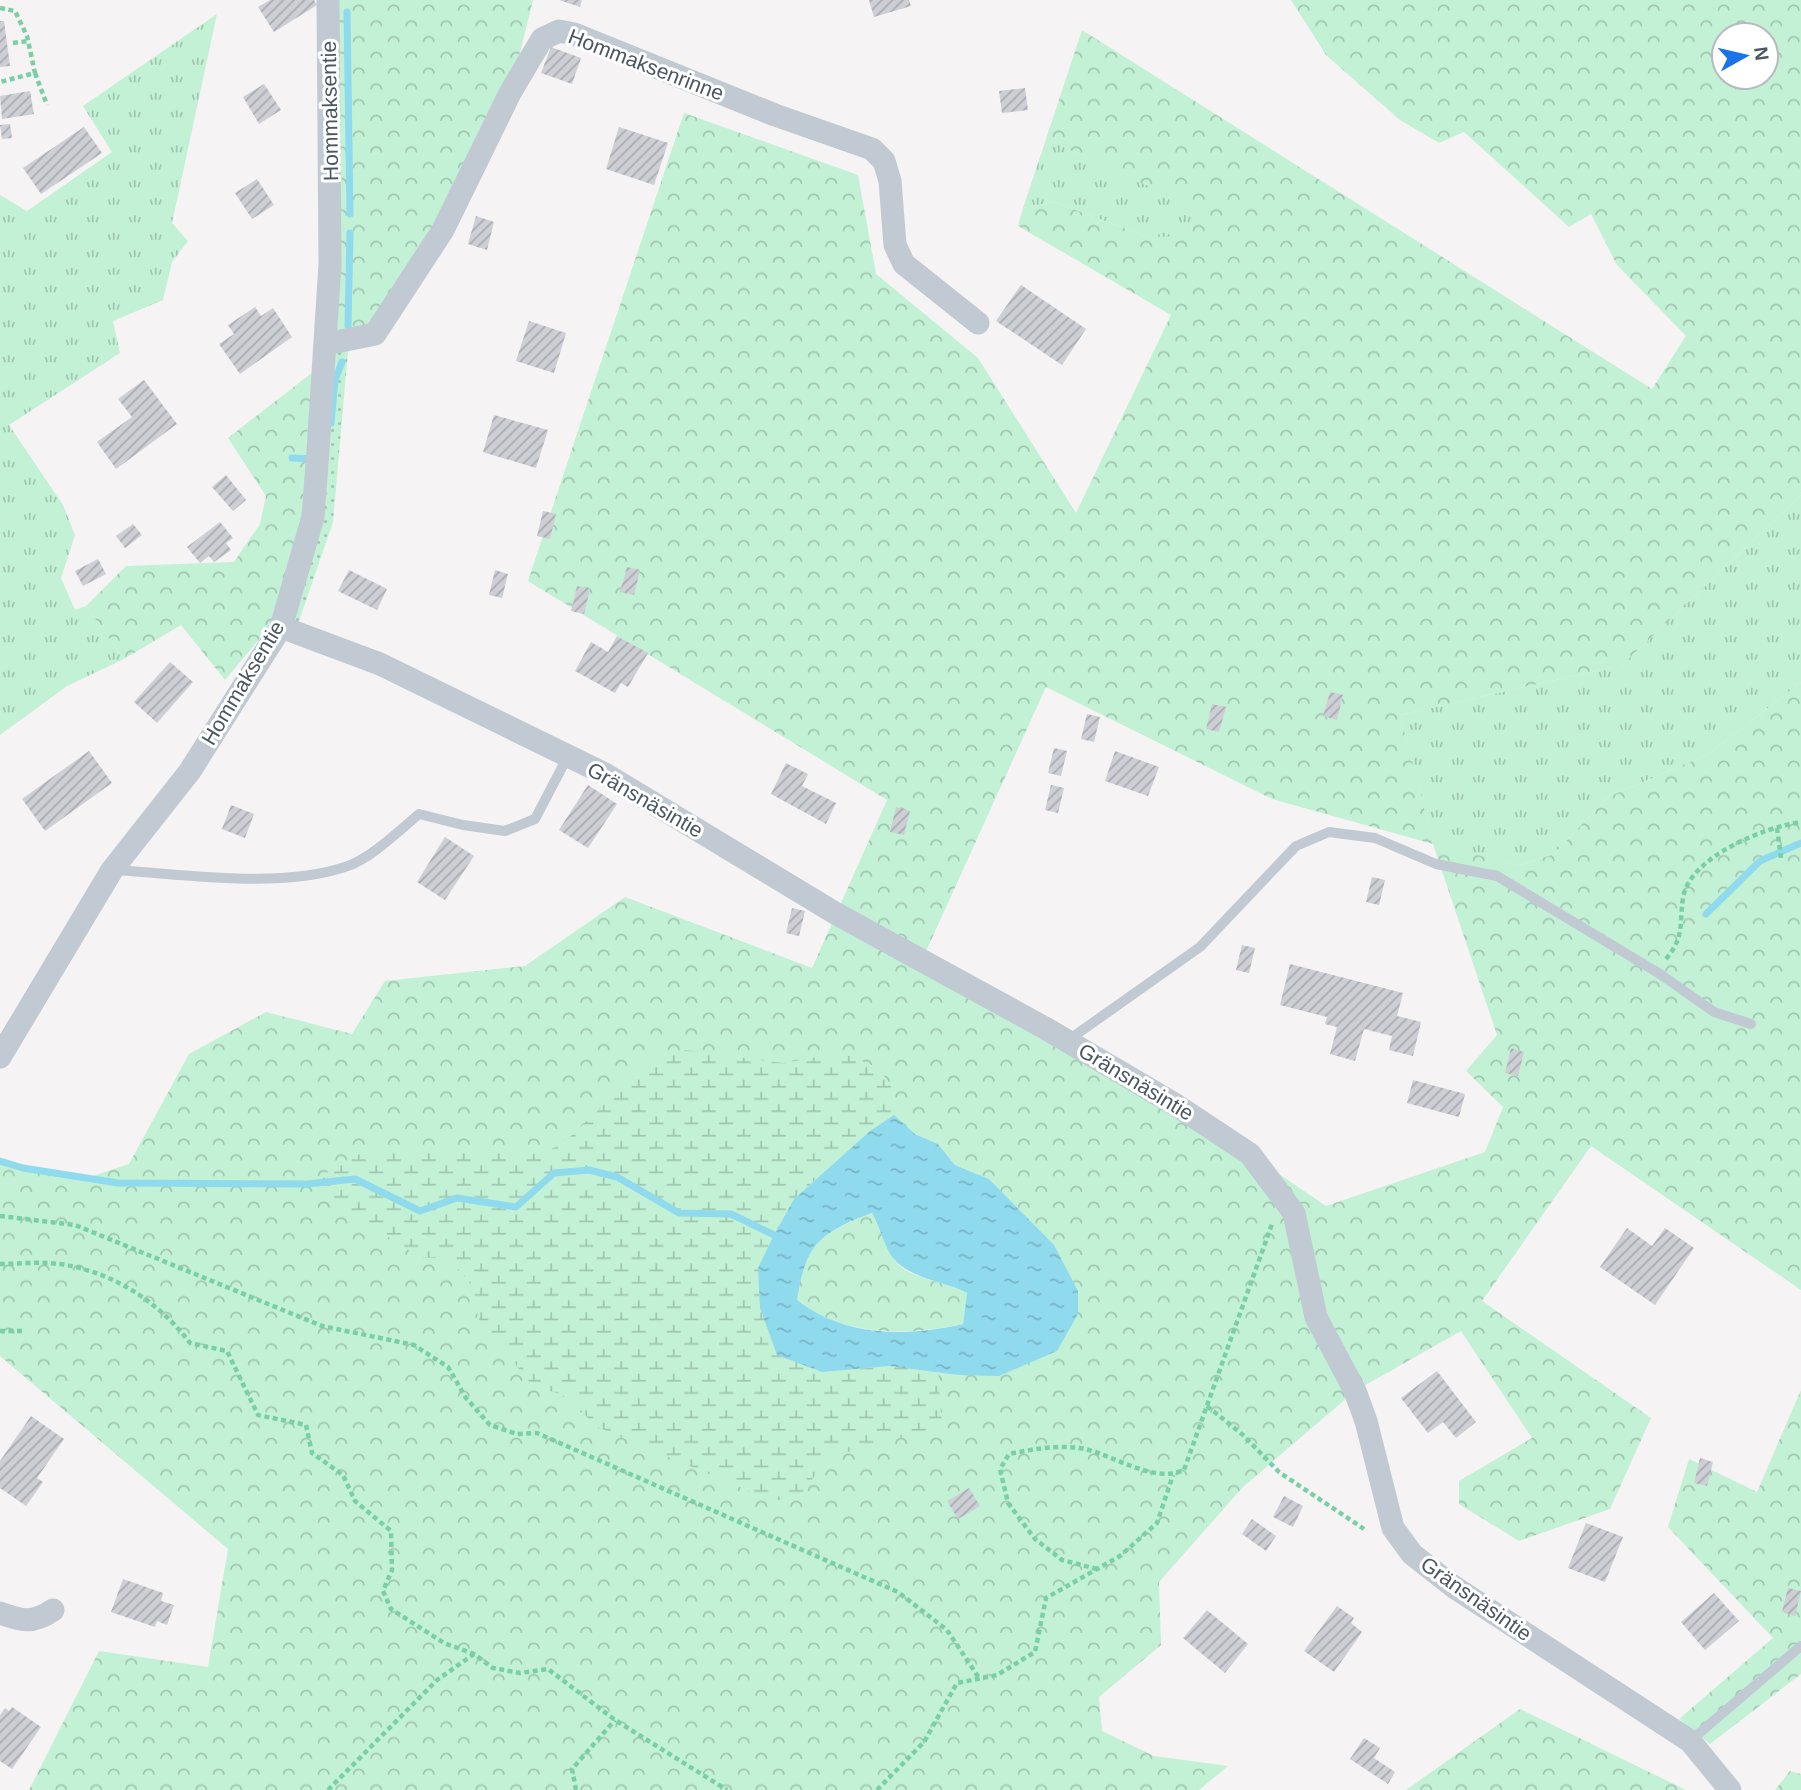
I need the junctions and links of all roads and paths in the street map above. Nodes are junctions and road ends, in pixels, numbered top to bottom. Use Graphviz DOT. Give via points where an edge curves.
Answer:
graph roads {
  1 [pos="328,0"];
  2 [pos="0,8"];
  3 [pos="28,41"];
  4 [pos="13,43"];
  5 [pos="35,73"];
  6 [pos="0,82"];
  7 [pos="47,105"];
  8 [pos="978,323"];
  9 [pos="326,344"];
  10 [pos="281,627"];
  11 [pos="568,756"];
  12 [pos="1801,822"];
  13 [pos="1777,828"];
  14 [pos="1782,858"];
  15 [pos="112,870"];
  16 [pos="1656,972"];
  17 [pos="1751,1024"];
  18 [pos="1067,1041"];
  19 [pos="0,1057"];
  20 [pos="1282,1197"];
  21 [pos="0,1216"];
  22 [pos="0,1264"];
  23 [pos="0,1331"];
  24 [pos="24,1331"];
  25 [pos="1207,1406"];
  26 [pos="1173,1475"];
  27 [pos="1364,1529"];
  28 [pos="1097,1569"];
  29 [pos="53,1610"];
  30 [pos="0,1613"];
  31 [pos="1801,1646"];
  32 [pos="474,1654"];
  33 [pos="979,1678"];
  34 [pos="615,1720"];
  35 [pos="1690,1741"];
  36 [pos="328,1790"];
  37 [pos="576,1790"];
  38 [pos="727,1790"];
  39 [pos="877,1790"];
  40 [pos="1730,1790"];
  1 -- 9 [label="street, Hommaksentie" via="331,229"];
  2 -- 3 [label="path" via="15,11"];
  3 -- 4 [label="path"];
  3 -- 5 [label="path"];
  5 -- 6 [label="path"];
  5 -- 7 [label="path"];
  8 -- 9 [label="street, Hommaksenrinne" via="904,264 895,245 887,171 872,149 559,31 542,39 510,93 443,230 375,334"];
  9 -- 10 [label="street, Hommaksentie" via="313,517"];
  10 -- 11 [label="street, Gränsnäsintie" via="380,663"];
  10 -- 15 [label="street, Hommaksentie" via="190,771"];
  11 -- 15 [label="lane" via="535,819 505,831 419,814 346,867 272,879"];
  11 -- 18 [label="street, Gränsnäsintie" via="835,913"];
  12 -- 13 [label="path"];
  13 -- 14 [label="path"];
  13 -- 16 [label="path" via="1728,848 1693,878 1683,896 1683,930"];
  15 -- 19 [label="street, Hommaksentie"];
  16 -- 17 [label="lane" via="1714,1012"];
  16 -- 18 [label="lane" via="1497,876 1436,864 1374,838 1329,832 1296,846 1200,947"];
  18 -- 20 [label="street, Gränsnäsintie" via="1250,1154"];
  20 -- 25 [label="path"];
  20 -- 35 [label="street, Gränsnäsintie" via="1294,1213 1316,1317 1355,1391 1393,1528 1405,1545 1454,1587"];
  21 -- 33 [label="path" via="75,1225 321,1326 414,1345 448,1367 491,1426 517,1434 537,1433 898,1592 947,1630"];
  22 -- 32 [label="path" via="49,1263 91,1271 144,1296 190,1343 227,1351 258,1415 306,1425 312,1453 343,1475 355,1501 391,1531 393,1562 383,1591 391,1609 443,1643"];
  23 -- 24 [label="path"];
  25 -- 26 [label="path" via="1184,1470"];
  25 -- 27 [label="path" via="1279,1472"];
  26 -- 28 [label="path" via="1157,1523 1120,1556"];
  26 -- 28 [label="path" via="1083,1449 1043,1447 1009,1454 1000,1469 1008,1503 1035,1539 1062,1560"];
  28 -- 33 [label="path" via="1046,1598 1034,1652 997,1675"];
  29 -- 30 [label="street" via="24,1622"];
  31 -- 35 [label="lane"];
  32 -- 34 [label="path" via="493,1668 520,1673 548,1669"];
  32 -- 36 [label="path" via="436,1680"];
  33 -- 39 [label="path" via="957,1683 924,1742"];
  34 -- 37 [label="path" via="572,1769"];
  34 -- 38 [label="path"];
  35 -- 40 [label="street, Gränsnäsintie"];
}
